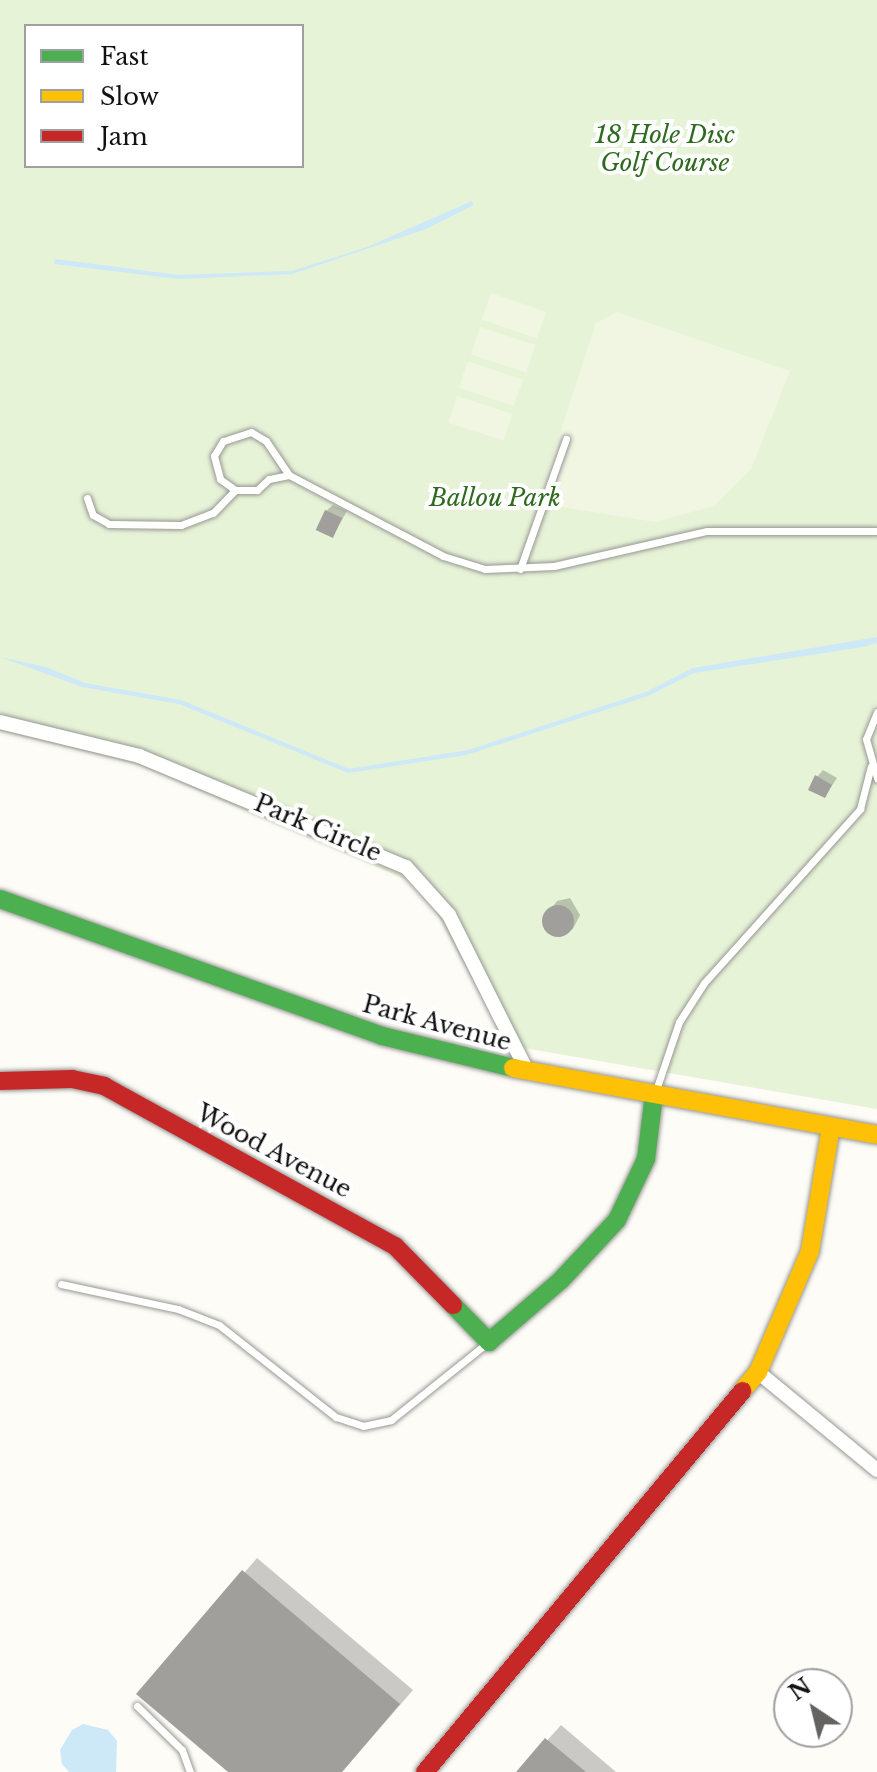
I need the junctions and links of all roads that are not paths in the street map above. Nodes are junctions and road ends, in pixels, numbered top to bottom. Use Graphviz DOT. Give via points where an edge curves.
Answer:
graph roads {
  1 [pos="566,439"];
  2 [pos="289,475"];
  3 [pos="235,490"];
  4 [pos="87,498"];
  5 [pos="877,531"];
  6 [pos="520,569"];
  7 [pos="877,712"];
  8 [pos="0,722"];
  9 [pos="871,766"];
  10 [pos="877,778"];
  11 [pos="0,899"];
  12 [pos="527,1071"];
  13 [pos="0,1081"];
  14 [pos="654,1095"];
  15 [pos="831,1127"];
  16 [pos="877,1135"];
  17 [pos="61,1284"];
  18 [pos="489,1342"];
  19 [pos="758,1372"];
  20 [pos="876,1464"];
  21 [pos="137,1706"];
  22 [pos="190,1772"];
  23 [pos="425,1772"];
  1 -- 6 [label="lane"];
  2 -- 3 [label="lane" via="269,479 257,490"];
  2 -- 3 [label="lane" via="260,436 241,432 223,441 214,456 220,479"];
  2 -- 6 [label="lane" via="457,562"];
  3 -- 4 [label="lane" via="213,513 181,525 109,524 93,515"];
  5 -- 6 [label="lane" via="707,531"];
  7 -- 9 [label="lane" via="866,739"];
  8 -- 12 [label="street, Park Circle" via="139,756 406,867 449,915"];
  9 -- 10 [label="lane"];
  9 -- 14 [label="lane" via="860,809 704,983 679,1022"];
  11 -- 12 [label="street, Park Avenue" via="316,1015"];
  12 -- 14 [label="street, Park Avenue"];
  13 -- 18 [label="street, Wood Avenue" via="72,1079 104,1086 395,1246"];
  14 -- 15 [label="street, Park Avenue"];
  14 -- 18 [label="street" via="646,1159 617,1220 561,1280"];
  15 -- 16 [label="street, Park Avenue"];
  15 -- 19 [label="street" via="810,1251"];
  17 -- 18 [label="lane" via="178,1309 219,1325 336,1417 363,1426 391,1420"];
  19 -- 20 [label="street"];
  19 -- 23 [label="street"];
  21 -- 22 [label="lane" via="182,1750"];
}
